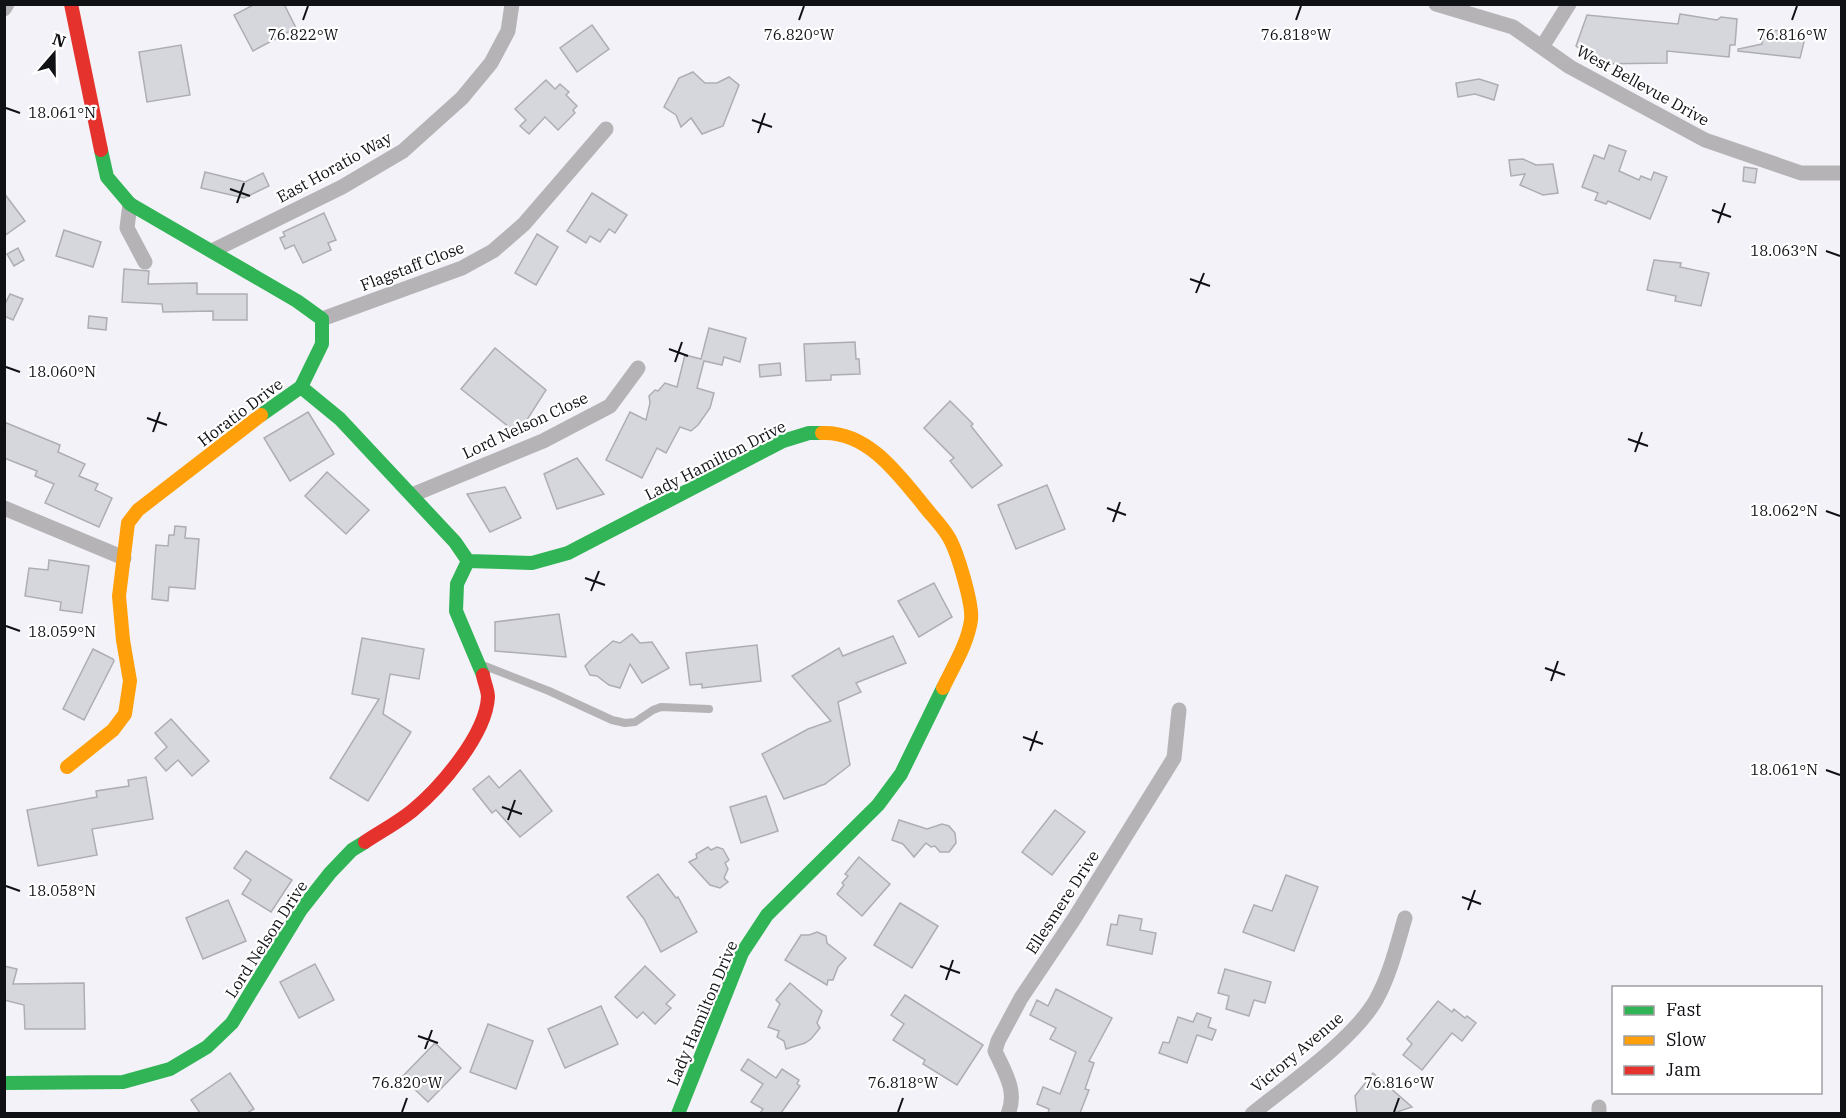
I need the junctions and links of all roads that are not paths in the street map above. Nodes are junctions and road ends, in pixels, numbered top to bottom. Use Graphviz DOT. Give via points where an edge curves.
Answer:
graph roads {
  1 [pos="7,4"];
  2 [pos="71,4"];
  3 [pos="512,4"];
  4 [pos="1436,4"];
  5 [pos="1569,4"];
  6 [pos="4,9"];
  7 [pos="1542,47"];
  8 [pos="606,129"];
  9 [pos="1842,174"];
  10 [pos="130,204"];
  11 [pos="212,251"];
  12 [pos="145,262"];
  13 [pos="322,319"];
  14 [pos="638,368"];
  15 [pos="301,387"];
  16 [pos="412,495"];
  17 [pos="4,508"];
  18 [pos="124,558"];
  19 [pos="468,561"];
  20 [pos="480,665"];
  21 [pos="709,709"];
  22 [pos="1179,710"];
  23 [pos="67,767"];
  24 [pos="1405,918"];
  25 [pos="4,1083"];
  26 [pos="678,1113"];
  27 [pos="1008,1113"];
  28 [pos="1252,1113"];
  1 -- 6 [label="street"];
  2 -- 10 [label="street" via="107,177"];
  3 -- 11 [label="street, East Horatio Way" via="508,31 491,63 462,98 403,151 342,187"];
  4 -- 7 [label="street, West Bellevue Drive" via="1513,27"];
  5 -- 7 [label="street"];
  7 -- 9 [label="street, West Bellevue Drive" via="1705,140 1801,174"];
  8 -- 13 [label="street, Flagstaff Close" via="524,224 493,251 462,268"];
  10 -- 11 [label="street"];
  10 -- 12 [label="street" via="127,228"];
  11 -- 13 [label="street"];
  13 -- 15 [label="street, Horatio Drive" via="322,344"];
  14 -- 16 [label="street, Lord Nelson Close" via="610,406 543,441"];
  15 -- 16 [label="street" via="340,419"];
  15 -- 18 [label="street, Horatio Drive" via="138,510 128,524"];
  16 -- 19 [label="street"];
  17 -- 18 [label="street"];
  18 -- 23 [label="street, Horatio Drive" via="119,597 130,681 124,714 113,730"];
  19 -- 20 [label="street, Lord Nelson Drive" via="457,584 456,610"];
  19 -- 26 [label="street, Lady Hamilton Drive" via="532,562 568,553 783,441 818,432 835,432 855,439 879,455 949,537 967,590 971,619 963,646 901,774 878,805 767,915 742,953"];
  20 -- 21 [label="lane" via="624,723 635,722 661,707"];
  20 -- 25 [label="street, Lord Nelson Drive" via="488,695 485,716 446,777 412,811 352,850 330,873 300,910 232,1023 207,1047 170,1069 123,1082"];
  22 -- 27 [label="street, Ellesmere Drive" via="1174,758 1021,998 998,1041 995,1051 1011,1084 1012,1104"];
  24 -- 28 [label="street, Victory Avenue" via="1376,1001 1340,1042"];
}
